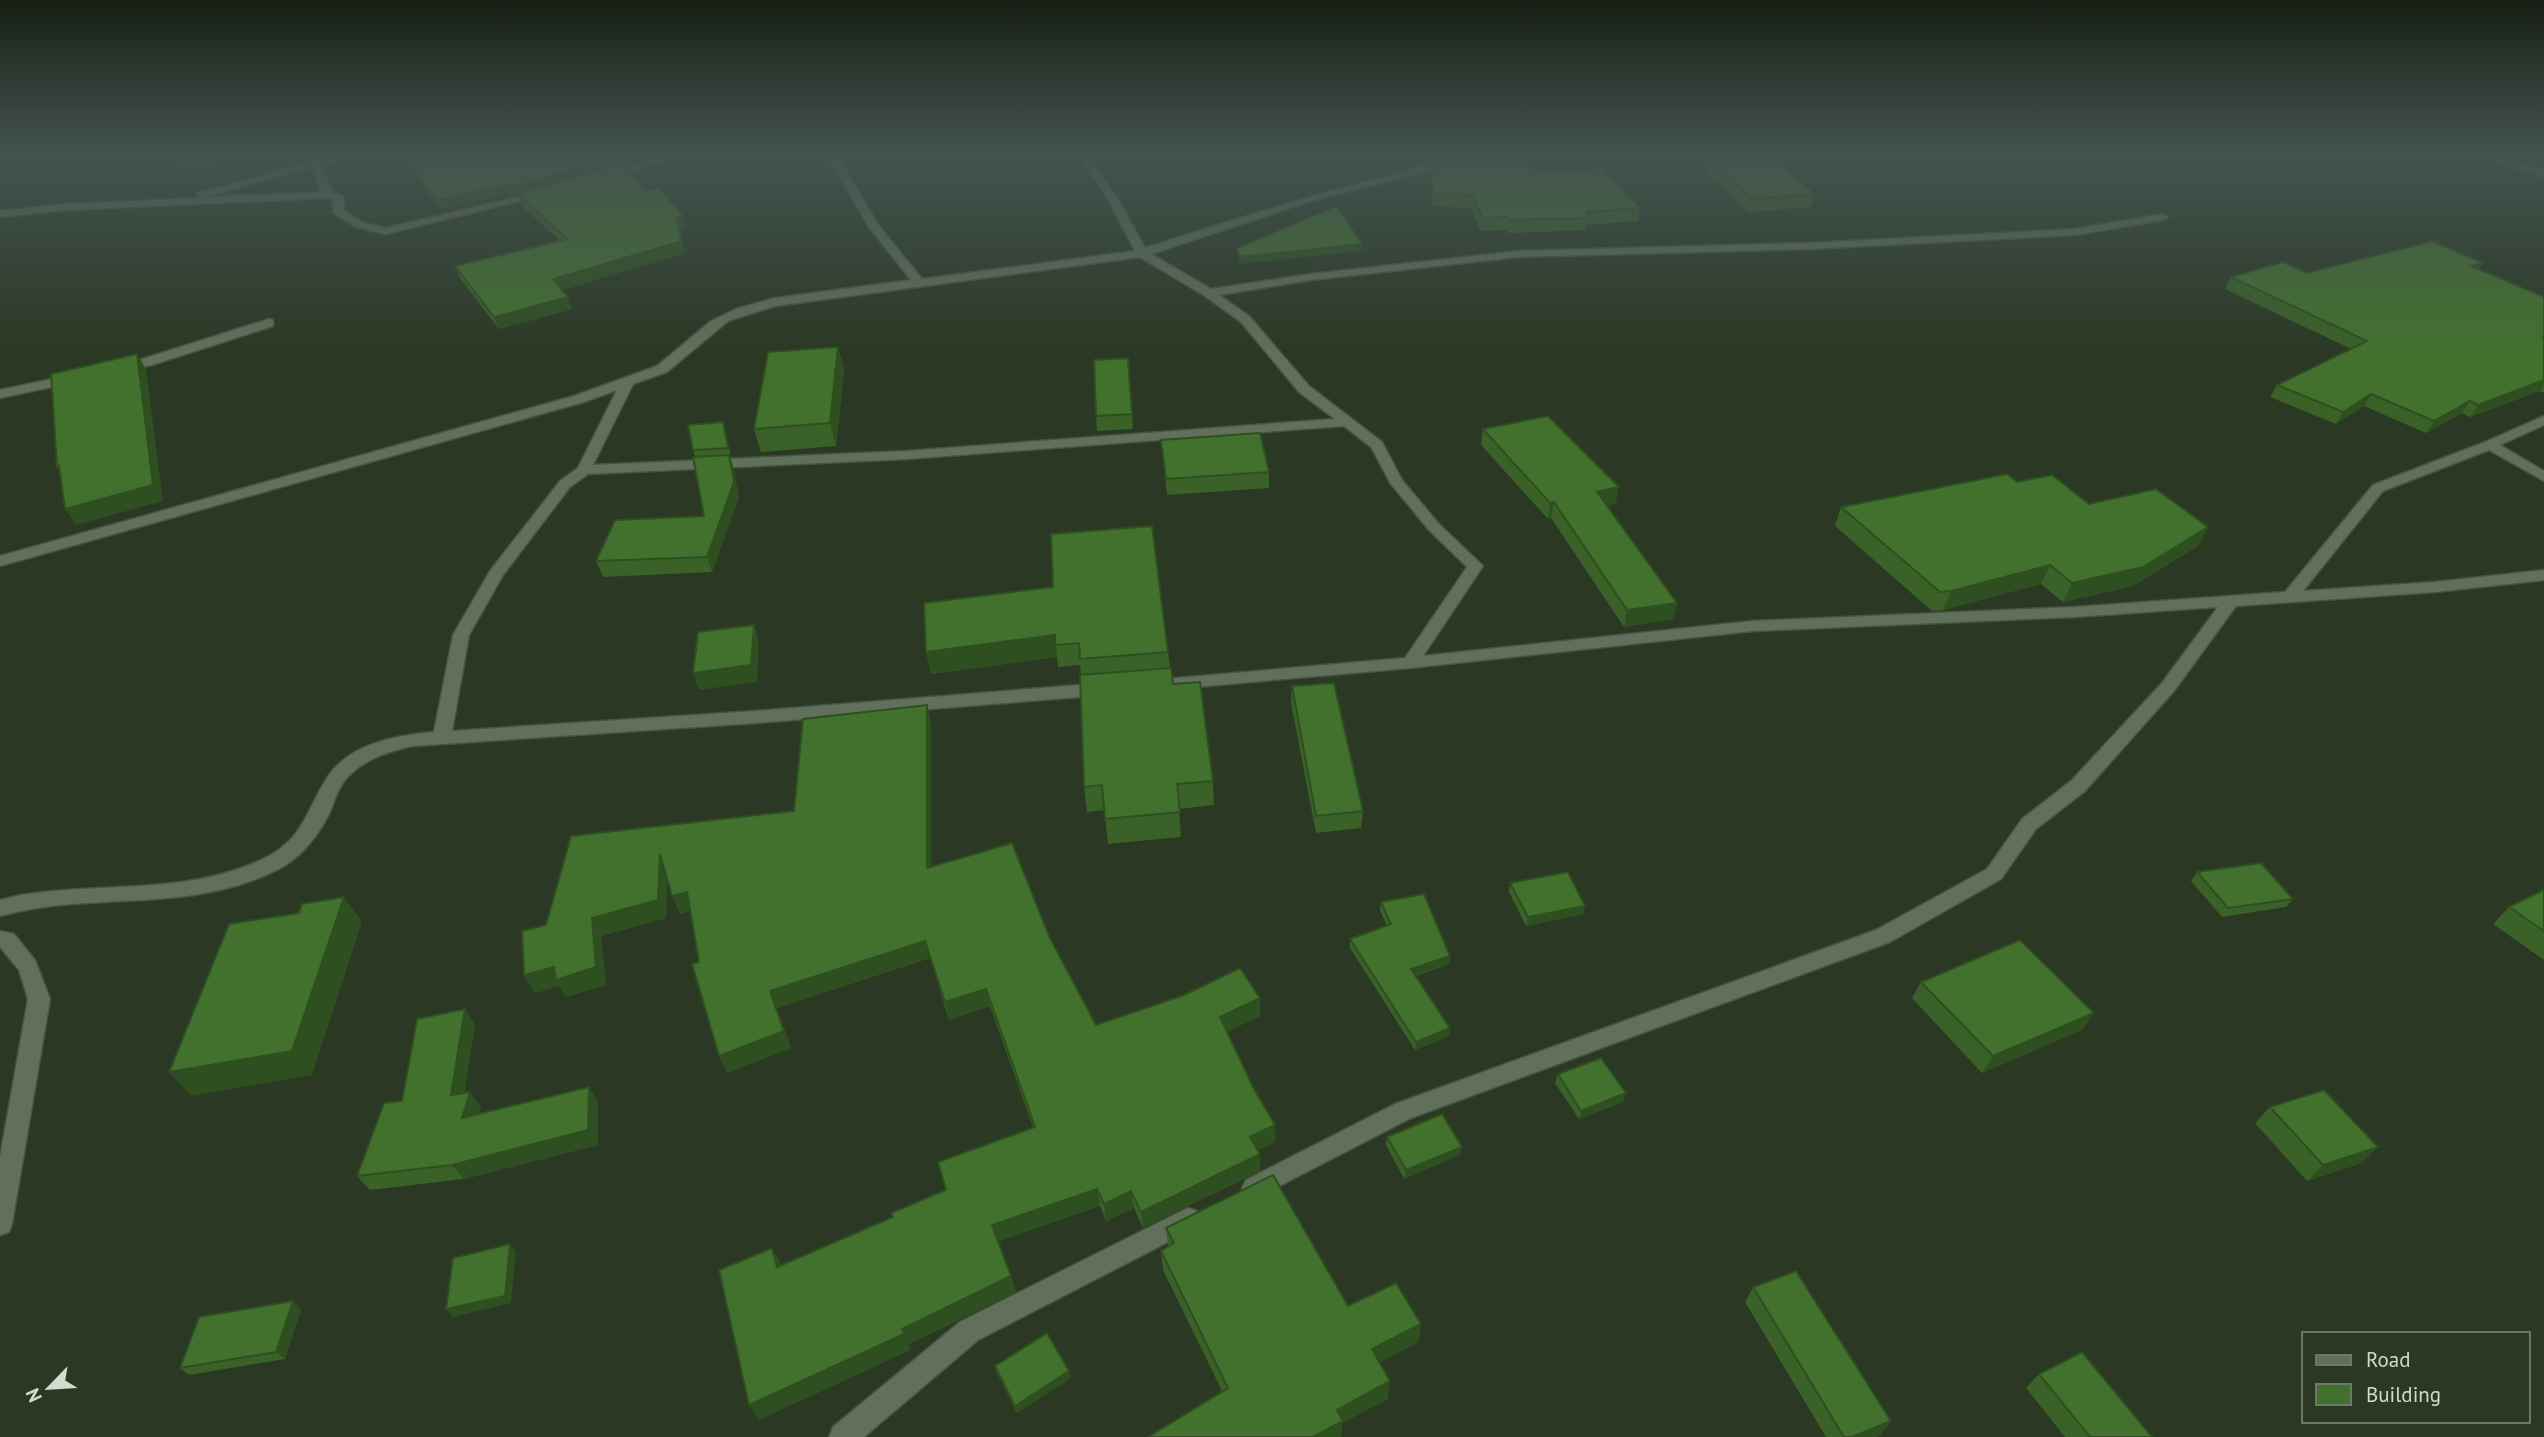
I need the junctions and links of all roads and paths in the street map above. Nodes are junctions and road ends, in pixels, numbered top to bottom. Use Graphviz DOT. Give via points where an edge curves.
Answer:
graph roads {
  1 [pos="354,221"];
  2 [pos="434,221"];
  3 [pos="871,221"];
  4 [pos="1125,221"];
  5 [pos="1240,221"];
  6 [pos="2135,221"];
  7 [pos="1142,253"];
  8 [pos="919,283"];
  9 [pos="1209,293"];
  10 [pos="269,323"];
  11 [pos="628,381"];
  12 [pos="0,394"];
  13 [pos="2544,419"];
  14 [pos="1348,422"];
  15 [pos="2490,445"];
  16 [pos="584,470"];
  17 [pos="2544,477"];
  18 [pos="0,561"];
  19 [pos="2544,575"];
  20 [pos="2290,597"];
  21 [pos="2231,601"];
  22 [pos="1410,663"];
  23 [pos="442,738"];
  24 [pos="0,908"];
  25 [pos="0,939"];
  26 [pos="1238,1196"];
  27 [pos="1202,1213"];
  28 [pos="0,1224"];
  29 [pos="843,1437"];
  1 -- 2 [label="street" via="386,232"];
  3 -- 8 [label="street"];
  4 -- 7 [label="street"];
  5 -- 7 [label="street"];
  6 -- 9 [label="street" via="2075,232 1810,246 1519,254"];
  7 -- 8 [label="street"];
  7 -- 9 [label="street"];
  8 -- 11 [label="street" via="775,302 733,314 710,327 675,362"];
  9 -- 14 [label="street" via="1245,319 1304,389"];
  10 -- 12 [label="street" via="147,362"];
  11 -- 16 [label="street"];
  11 -- 18 [label="street" via="579,399"];
  13 -- 15 [label="street"];
  14 -- 16 [label="street" via="907,455"];
  14 -- 22 [label="street" via="1377,445 1395,481 1475,566"];
  15 -- 17 [label="street"];
  15 -- 20 [label="street" via="2378,488"];
  16 -- 23 [label="street" via="565,484 496,574 461,635"];
  19 -- 20 [label="street"];
  20 -- 21 [label="street"];
  21 -- 22 [label="street" via="1753,626"];
  21 -- 26 [label="street" via="2168,687 2078,786 2029,824 1994,874 1883,936 1403,1111"];
  22 -- 23 [label="street"];
  23 -- 24 [label="street" via="388,746 344,770 300,842 274,863 246,876 135,894 22,900"];
  25 -- 28 [label="street" via="7,940 28,966 39,999"];
  27 -- 29 [label="street" via="970,1331"];
}
